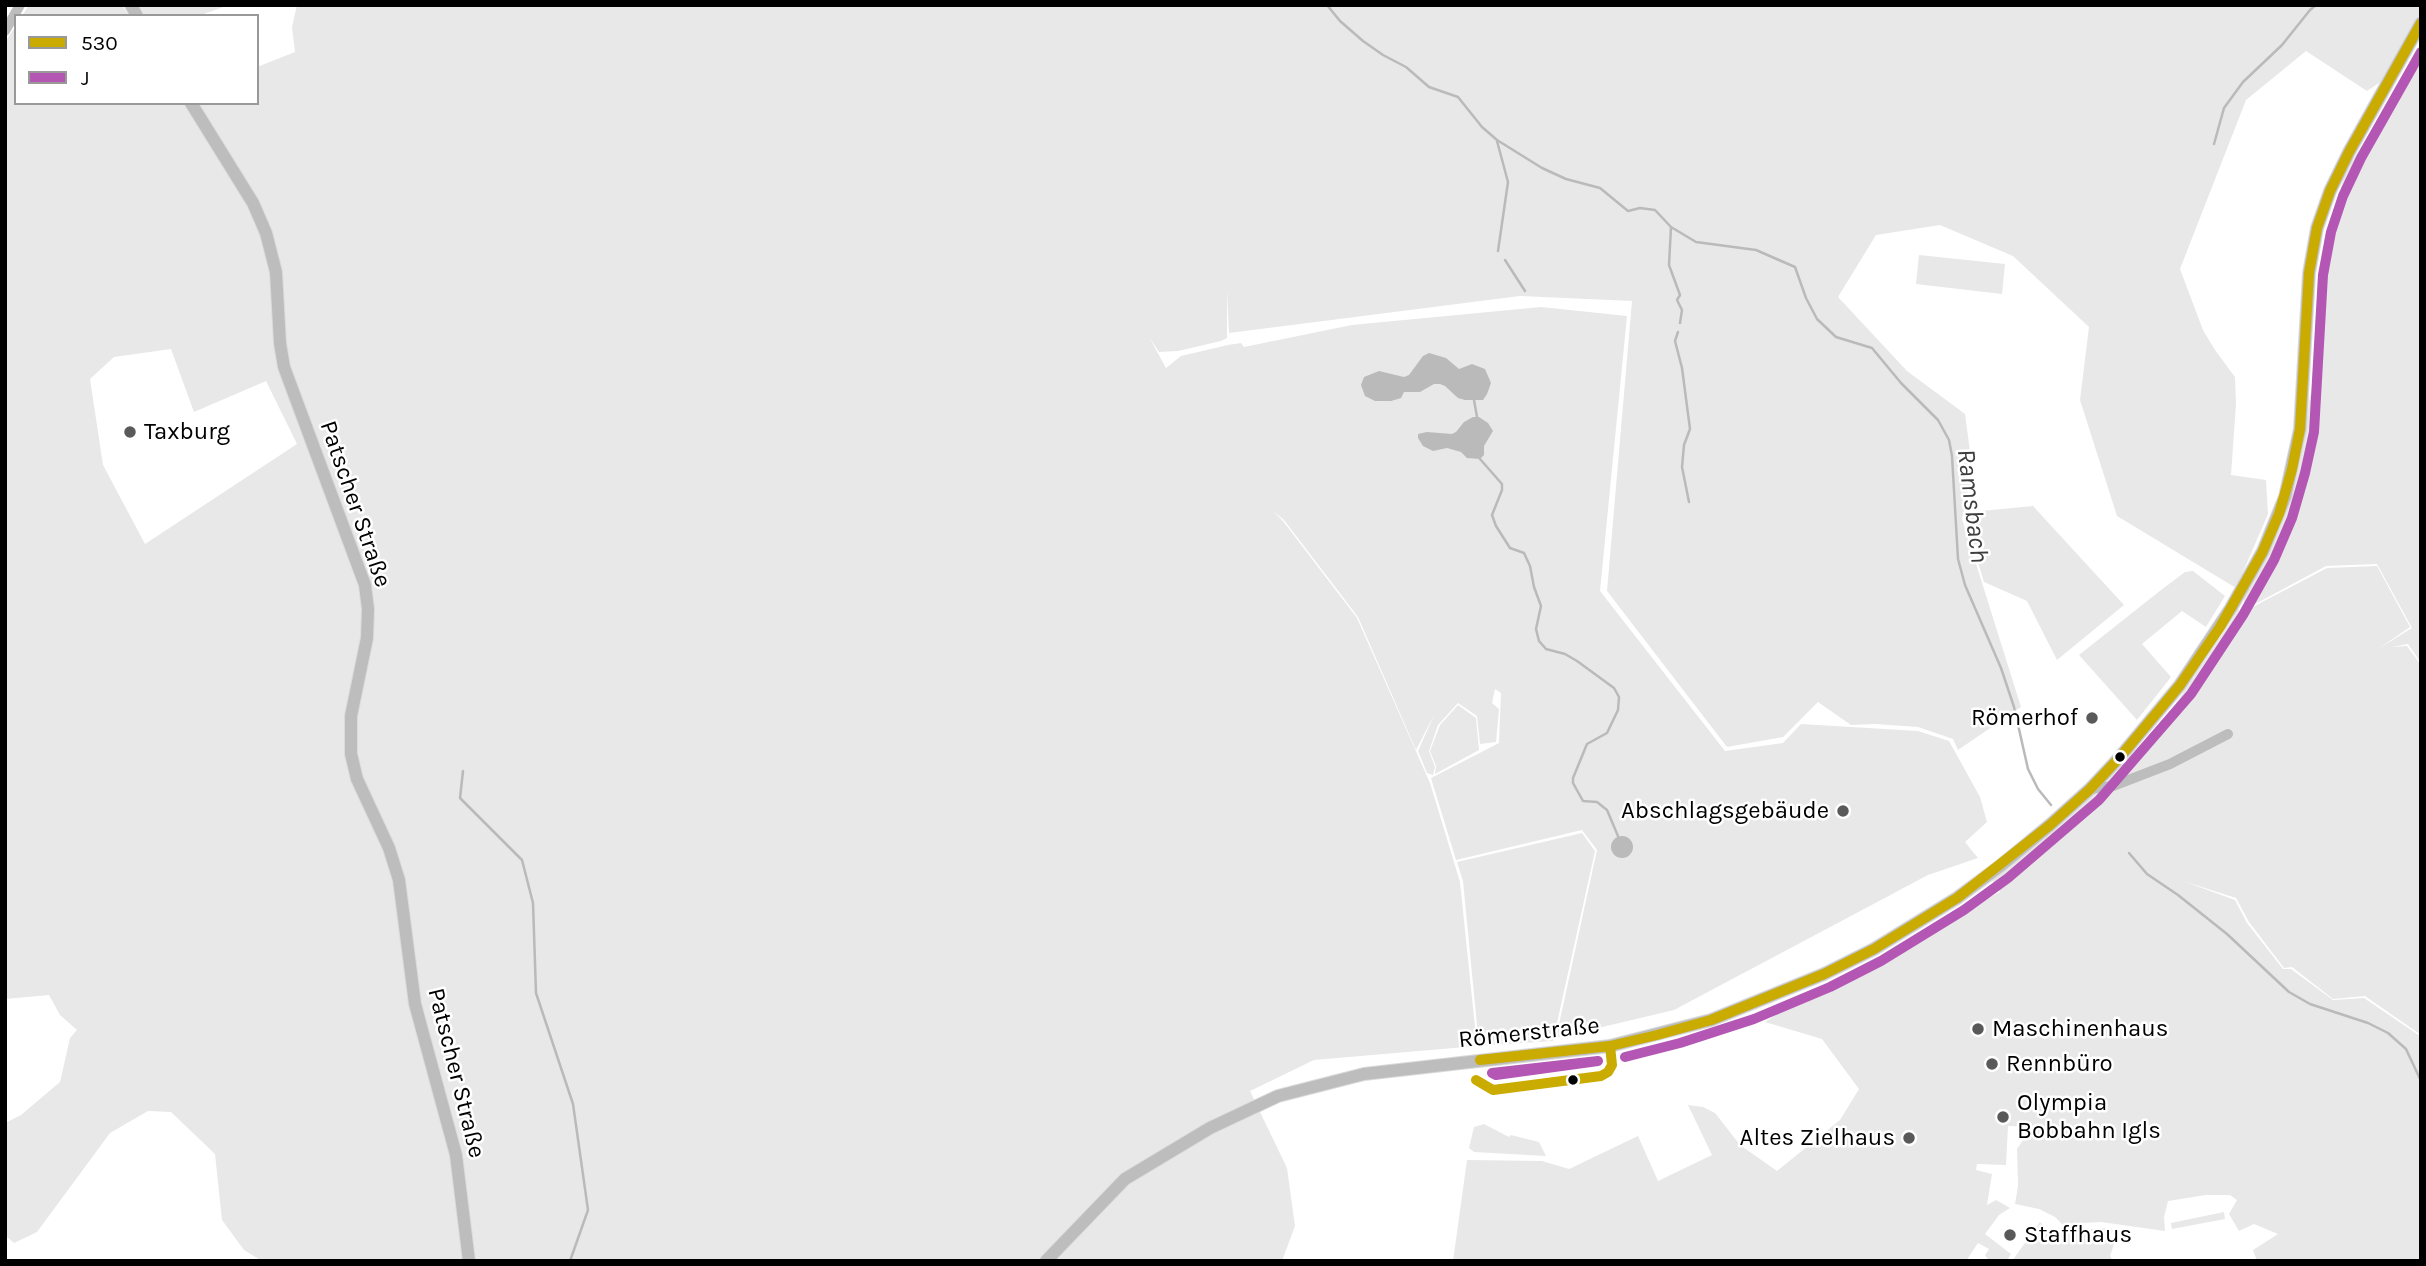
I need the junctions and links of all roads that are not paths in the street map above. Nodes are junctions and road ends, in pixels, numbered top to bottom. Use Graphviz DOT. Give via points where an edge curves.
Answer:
graph roads {
  1 [pos="14,15"];
  2 [pos="2421,23"];
  3 [pos="5,31"];
  4 [pos="192,105"];
  5 [pos="2228,734"];
  6 [pos="2090,789"];
  7 [pos="469,1261"];
  8 [pos="1046,1261"];
  1 -- 3 [label="street"];
  2 -- 6 [label="main road, Römerstraße" via="2348,152 2319,220 2310,263 2303,396 2294,459 2278,514 2242,590 2180,685"];
  4 -- 7 [label="main road, Patscher Straße" via="266,233 276,272 286,374 365,585 367,638 351,716 351,754 399,880 415,1004 456,1155"];
  5 -- 6 [label="street" via="2125,782"];
  6 -- 8 [label="main road, Römerstraße" via="1957,898 1824,974 1711,1020 1611,1046 1364,1074 1278,1096 1210,1128 1125,1179"];
}
